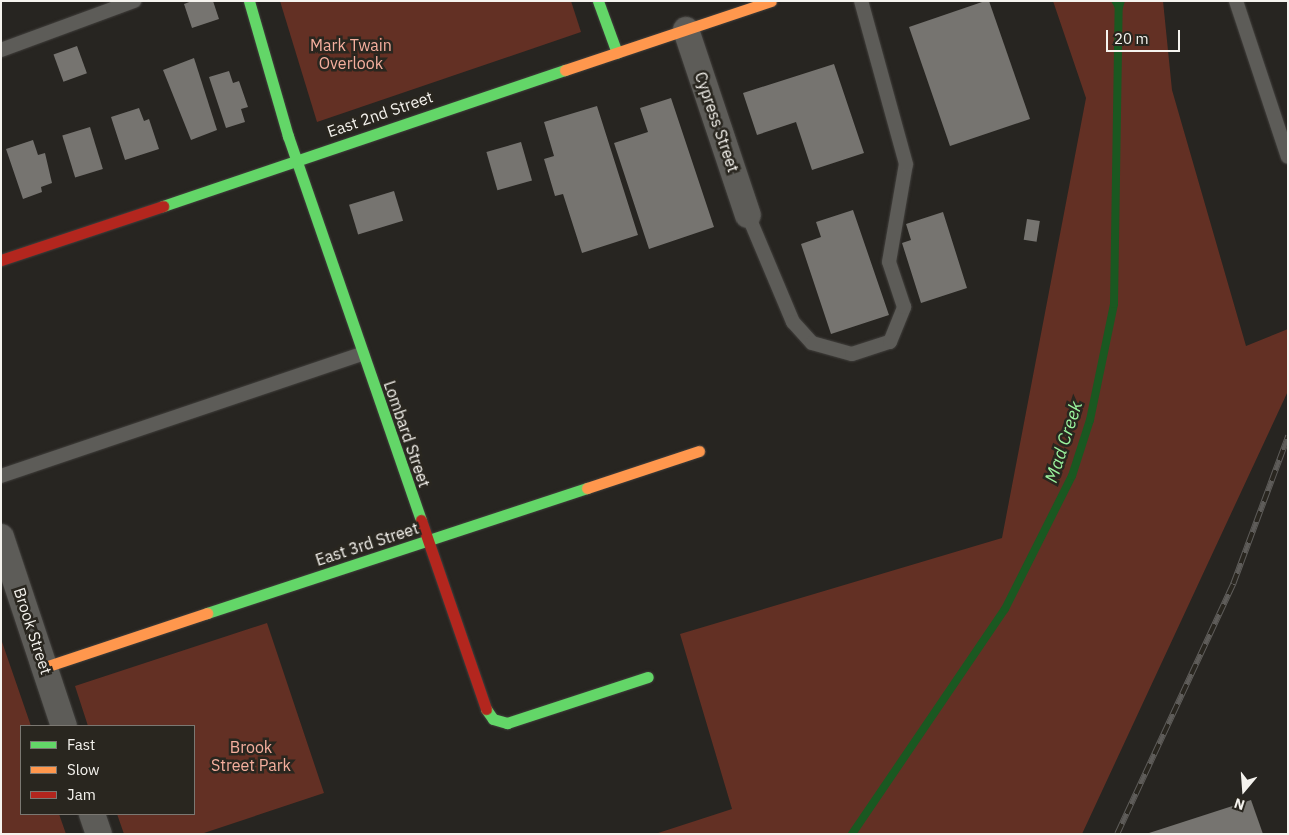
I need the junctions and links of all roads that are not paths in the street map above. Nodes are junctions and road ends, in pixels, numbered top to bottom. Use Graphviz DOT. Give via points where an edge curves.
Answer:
graph roads {
  1 [pos="134,1"];
  2 [pos="249,1"];
  3 [pos="598,1"];
  4 [pos="770,1"];
  5 [pos="861,1"];
  6 [pos="1236,1"];
  7 [pos="686,30"];
  8 [pos="1,50"];
  9 [pos="617,53"];
  10 [pos="1288,157"];
  11 [pos="298,159"];
  12 [pos="748,215"];
  13 [pos="1,260"];
  14 [pos="362,354"];
  15 [pos="700,450"];
  16 [pos="1,476"];
  17 [pos="1,537"];
  18 [pos="426,542"];
  19 [pos="45,668"];
  20 [pos="648,677"];
  21 [pos="64,725"];
  22 [pos="92,815"];
  23 [pos="99,834"];
  1 -- 8 [label="lane"];
  2 -- 11 [label="street, Lombard Street"];
  3 -- 9 [label="street"];
  4 -- 7 [label="street, East 2nd Street"];
  5 -- 12 [label="lane" via="906,164 889,262 904,307 890,342 852,354 812,343 794,322"];
  6 -- 10 [label="lane"];
  7 -- 9 [label="street, East 2nd Street"];
  7 -- 12 [label="street, Cypress Street"];
  9 -- 11 [label="street, East 2nd Street"];
  11 -- 13 [label="street, East 2nd Street"];
  11 -- 14 [label="street, Lombard Street"];
  14 -- 16 [label="lane"];
  14 -- 18 [label="street, Lombard Street"];
  15 -- 18 [label="street, East 3rd Street"];
  17 -- 19 [label="street, Brook Street"];
  18 -- 19 [label="street, East 3rd Street"];
  18 -- 20 [label="street, Lombard Street" via="493,719 507,723"];
  19 -- 21 [label="street, Brook Street"];
  22 -- 23 [label="street"];
}
